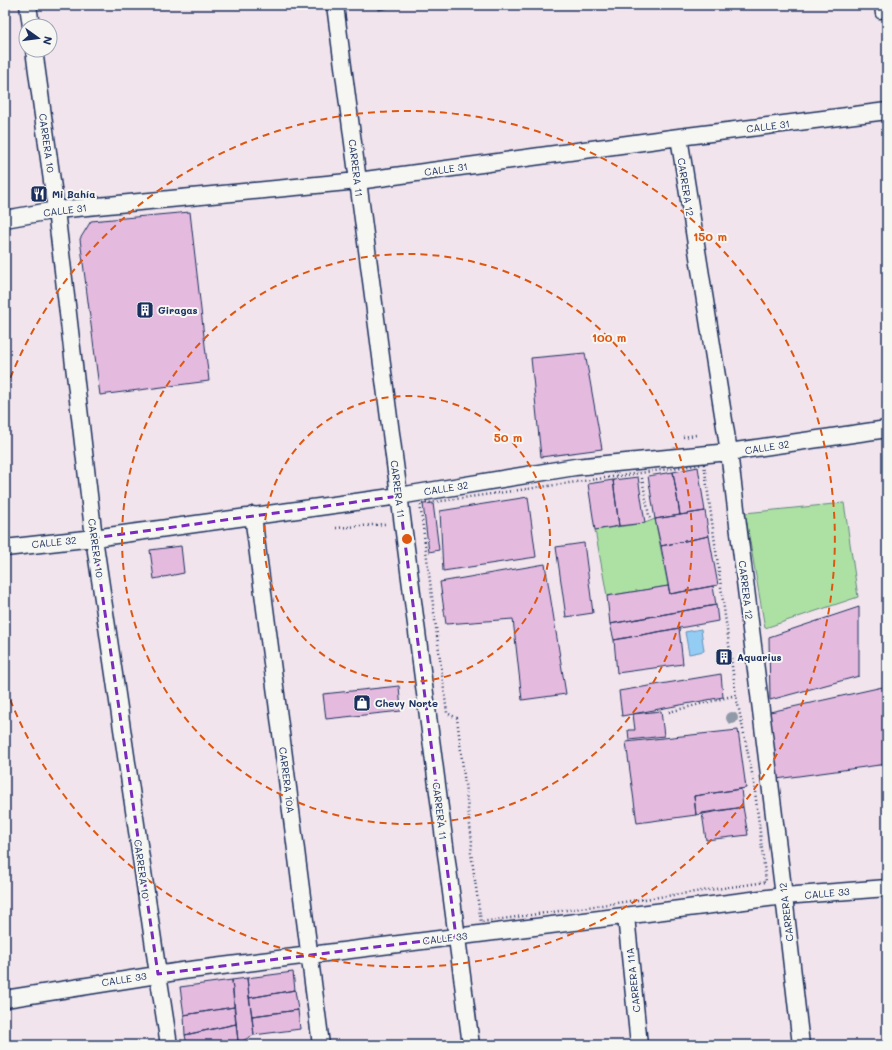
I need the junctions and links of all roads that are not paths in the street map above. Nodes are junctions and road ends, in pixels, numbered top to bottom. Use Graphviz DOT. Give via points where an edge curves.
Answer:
graph roads {
  1 [pos="28,5"];
  2 [pos="335,5"];
  3 [pos="30,18"];
  4 [pos="35,58"];
  5 [pos="887,112"];
  6 [pos="679,137"];
  7 [pos="358,181"];
  8 [pos="56,210"];
  9 [pos="5,219"];
  10 [pos="887,428"];
  11 [pos="729,452"];
  12 [pos="399,496"];
  13 [pos="253,515"];
  14 [pos="94,538"];
  15 [pos="5,548"];
  16 [pos="887,888"];
  17 [pos="784,896"];
  18 [pos="626,916"];
  19 [pos="456,937"];
  20 [pos="310,955"];
  21 [pos="158,974"];
  22 [pos="5,999"];
  23 [pos="169,1045"];
  24 [pos="321,1045"];
  25 [pos="471,1045"];
  26 [pos="639,1045"];
  27 [pos="801,1045"];
  1 -- 3 [label="street"];
  2 -- 7 [label="street, CARRERA 11"];
  4 -- 8 [label="street, CARRERA 10"];
  5 -- 6 [label="street, CALLE 31"];
  6 -- 7 [label="street, CALLE 31"];
  6 -- 11 [label="street, CARRERA 12"];
  7 -- 8 [label="street, CALLE 31"];
  7 -- 12 [label="street, CARRERA 11"];
  8 -- 9 [label="street, CALLE 31"];
  8 -- 14 [label="street, CARRERA 10"];
  10 -- 11 [label="street, CALLE 32"];
  11 -- 12 [label="street, CALLE 32" via="576,468"];
  11 -- 17 [label="street, CARRERA 12"];
  12 -- 13 [label="street, CALLE 32"];
  12 -- 19 [label="street, CARRERA 11"];
  13 -- 14 [label="street, CALLE 32"];
  13 -- 20 [label="street, CARRERA 10A"];
  14 -- 15 [label="street, CALLE 32"];
  14 -- 21 [label="street, CARRERA 10"];
  16 -- 17 [label="street, CALLE 33"];
  17 -- 18 [label="street, CALLE 33"];
  17 -- 27 [label="street, CARRERA 12"];
  18 -- 19 [label="street, CALLE 33"];
  18 -- 26 [label="street, CARRERA 11A"];
  19 -- 20 [label="street, CALLE 33"];
  19 -- 25 [label="street, CARRERA 11"];
  20 -- 21 [label="street, CALLE 33"];
  20 -- 24 [label="street, CARRERA 10A"];
  21 -- 22 [label="street, CALLE 33"];
  21 -- 23 [label="street, CARRERA 10"];
}
